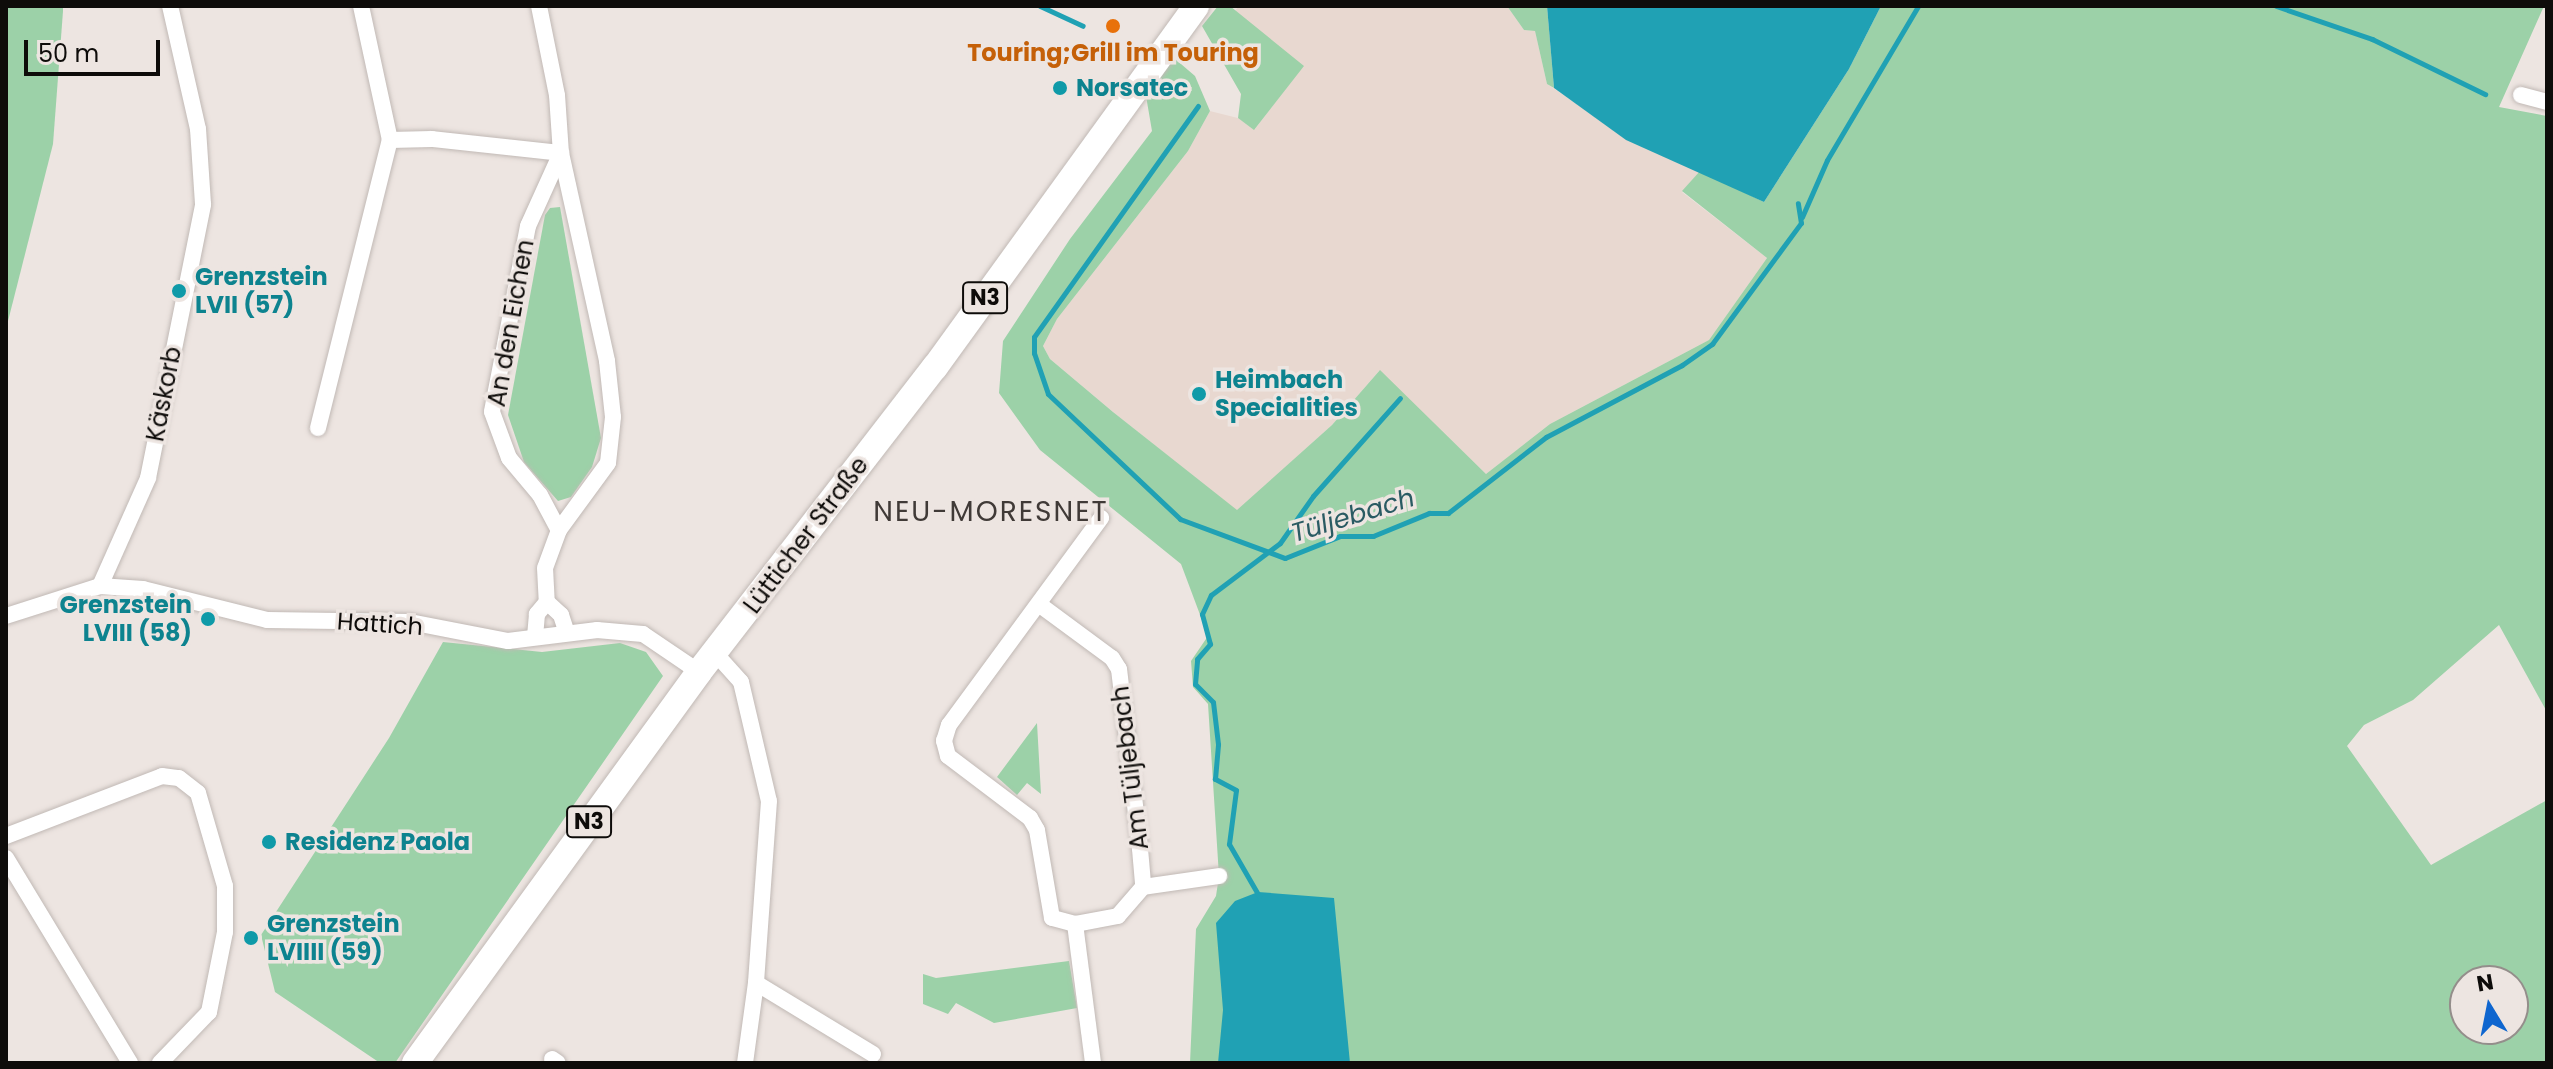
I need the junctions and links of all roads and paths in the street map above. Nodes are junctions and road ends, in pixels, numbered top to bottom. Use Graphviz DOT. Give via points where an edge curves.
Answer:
graph roads {
  1 [pos="170,6"];
  2 [pos="361,6"];
  3 [pos="539,6"];
  4 [pos="1196,6"];
  5 [pos="2521,95"];
  6 [pos="2547,102"];
  7 [pos="390,140"];
  8 [pos="561,153"];
  9 [pos="318,428"];
  10 [pos="1101,518"];
  11 [pos="559,530"];
  12 [pos="100,586"];
  13 [pos="547,602"];
  14 [pos="1040,605"];
  15 [pos="6,616"];
  16 [pos="567,633"];
  17 [pos="535,637"];
  18 [pos="707,662"];
  19 [pos="6,836"];
  20 [pos="6,858"];
  21 [pos="1219,876"];
  22 [pos="1143,887"];
  23 [pos="1075,924"];
  24 [pos="756,983"];
  25 [pos="876,1059"];
  26 [pos="130,1063"];
  27 [pos="160,1063"];
  28 [pos="415,1063"];
  29 [pos="745,1063"];
  30 [pos="1093,1063"];
  1 -- 12 [label="street, Käskorb" via="198,129 203,204 148,478"];
  2 -- 7 [label="street"];
  3 -- 8 [label="street, An den Eichen" via="557,95"];
  4 -- 18 [label="main road, Lütticher Straße / N3" via="935,367"];
  5 -- 6 [label="street"];
  7 -- 8 [label="street" via="432,139"];
  7 -- 9 [label="street" via="328,406"];
  8 -- 11 [label="street, An den Eichen" via="607,361 613,417 608,463"];
  8 -- 11 [label="street, An den Eichen" via="528,226 492,412 509,458 540,495"];
  10 -- 14 [label="street"];
  11 -- 13 [label="street, An den Eichen" via="545,568"];
  12 -- 15 [label="street"];
  12 -- 17 [label="street, Hattich" via="143,589 267,620 410,622 508,641"];
  13 -- 16 [label="street" via="561,615"];
  13 -- 17 [label="street, An den Eichen" via="537,614"];
  14 -- 22 [label="street, Am Tüljebach" via="1112,658 1119,669"];
  14 -- 23 [label="street" via="949,725 944,741 948,756 1030,818 1037,830 1052,918"];
  16 -- 17 [label="street, Hattich"];
  16 -- 18 [label="street, Hattich" via="643,634"];
  18 -- 24 [label="street, Hattich" via="741,682 769,801"];
  18 -- 28 [label="main road, Lütticher Straße / N3"];
  19 -- 27 [label="street" via="147,779 179,778 192,786 225,886 217,985 209,1012"];
  20 -- 26 [label="street"];
  21 -- 22 [label="street"];
  22 -- 23 [label="street" via="1118,916"];
  23 -- 30 [label="street"];
  24 -- 25 [label="street"];
  24 -- 29 [label="street, Hattich"];
}
